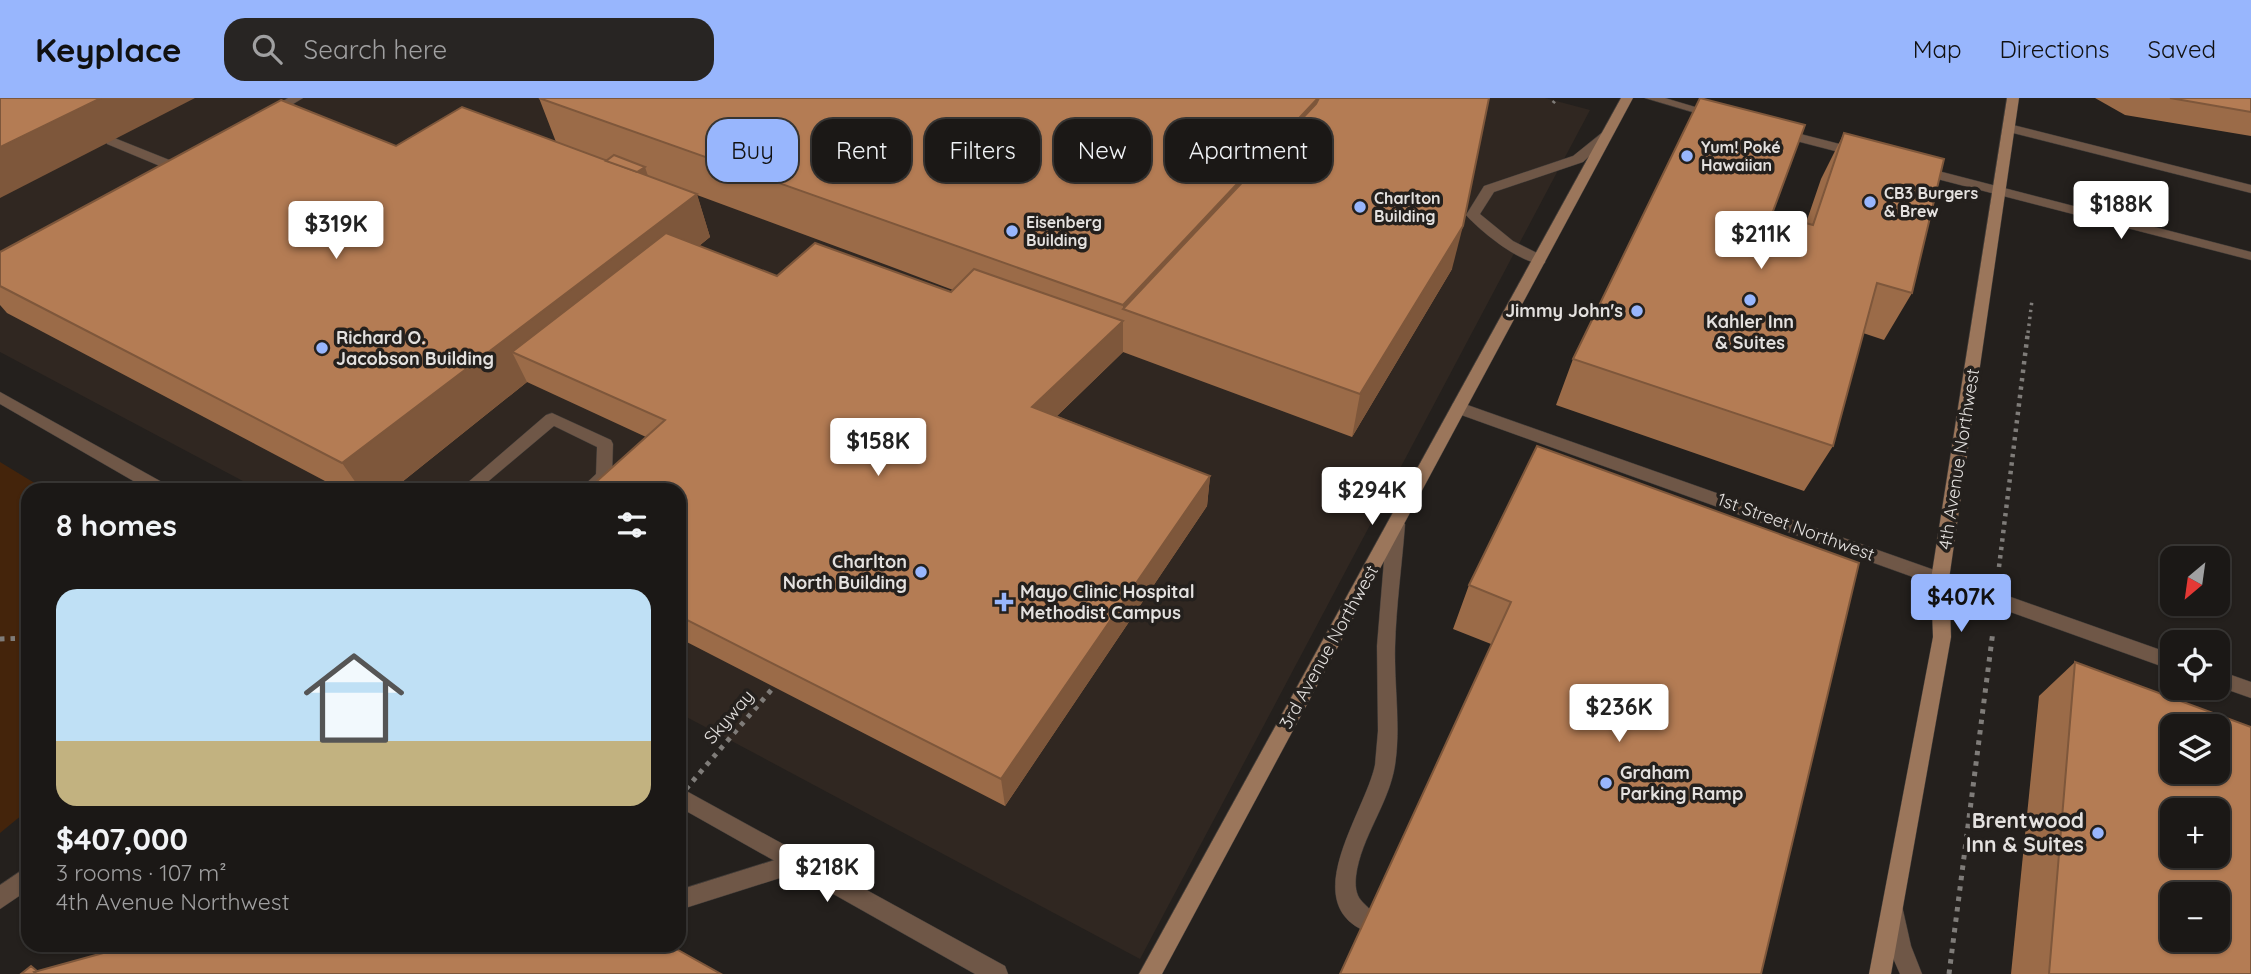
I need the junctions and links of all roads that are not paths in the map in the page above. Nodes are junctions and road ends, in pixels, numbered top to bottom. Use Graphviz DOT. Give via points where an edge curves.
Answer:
graph roads {
  1 [pos="297,98"];
  2 [pos="1627,98"];
  3 [pos="1651,98"];
  4 [pos="2013,98"];
  5 [pos="1732,120"];
  6 [pos="251,123"];
  7 [pos="1759,127"];
  8 [pos="2009,128"];
  9 [pos="1608,132"];
  10 [pos="112,141"];
  11 [pos="1866,156"];
  12 [pos="1907,166"];
  13 [pos="171,167"];
  14 [pos="2251,188"];
  15 [pos="2000,191"];
  16 [pos="2251,256"];
  17 [pos="1540,260"];
  18 [pos="0,397"];
  19 [pos="1459,408"];
  20 [pos="151,483"];
  21 [pos="475,483"];
  22 [pos="596,483"];
  23 [pos="1396,524"];
  24 [pos="1940,579"];
  25 [pos="2160,658"];
  26 [pos="2230,683"];
  27 [pos="2251,690"];
  28 [pos="686,801"];
  29 [pos="797,863"];
  30 [pos="21,882"];
  31 [pos="686,898"];
  32 [pos="0,899"];
  33 [pos="1891,899"];
  34 [pos="1367,921"];
  35 [pos="997,974"];
  36 [pos="1150,974"];
  37 [pos="1880,974"];
  38 [pos="1911,974"];
  1 -- 6 [label="street"];
  2 -- 9 [label="main road, 3rd Avenue Northwest"];
  3 -- 5 [label="street"];
  4 -- 8 [label="main road, 4th Avenue Northwest"];
  7 -- 11 [label="street"];
  8 -- 14 [label="street"];
  8 -- 15 [label="main road, 4th Avenue Northwest"];
  9 -- 17 [label="main road, 3rd Avenue Northwest"];
  9 -- 17 [label="street" via="1578,159 1489,189 1473,215 1508,244"];
  10 -- 13 [label="street"];
  12 -- 15 [label="street"];
  15 -- 16 [label="street"];
  15 -- 24 [label="main road, 4th Avenue Northwest"];
  17 -- 19 [label="main road, 3rd Avenue Northwest"];
  18 -- 20 [label="street"];
  19 -- 23 [label="main road, 3rd Avenue Northwest"];
  19 -- 24 [label="street, 1st Street Northwest"];
  21 -- 22 [label="street" via="552,419 605,444 604,476"];
  23 -- 34 [label="street" via="1386,646 1387,761 1376,803 1346,867 1343,884 1353,910"];
  23 -- 36 [label="main road, 3rd Avenue Northwest"];
  24 -- 25 [label="street, 1st Street Northwest"];
  24 -- 33 [label="main road, 4th Avenue Northwest" via="1942,637"];
  26 -- 27 [label="street"];
  28 -- 29 [label="street"];
  29 -- 31 [label="street"];
  29 -- 35 [label="street"];
  30 -- 32 [label="street"];
  33 -- 37 [label="main road, 4th Avenue Northwest"];
  33 -- 38 [label="street"];
}
